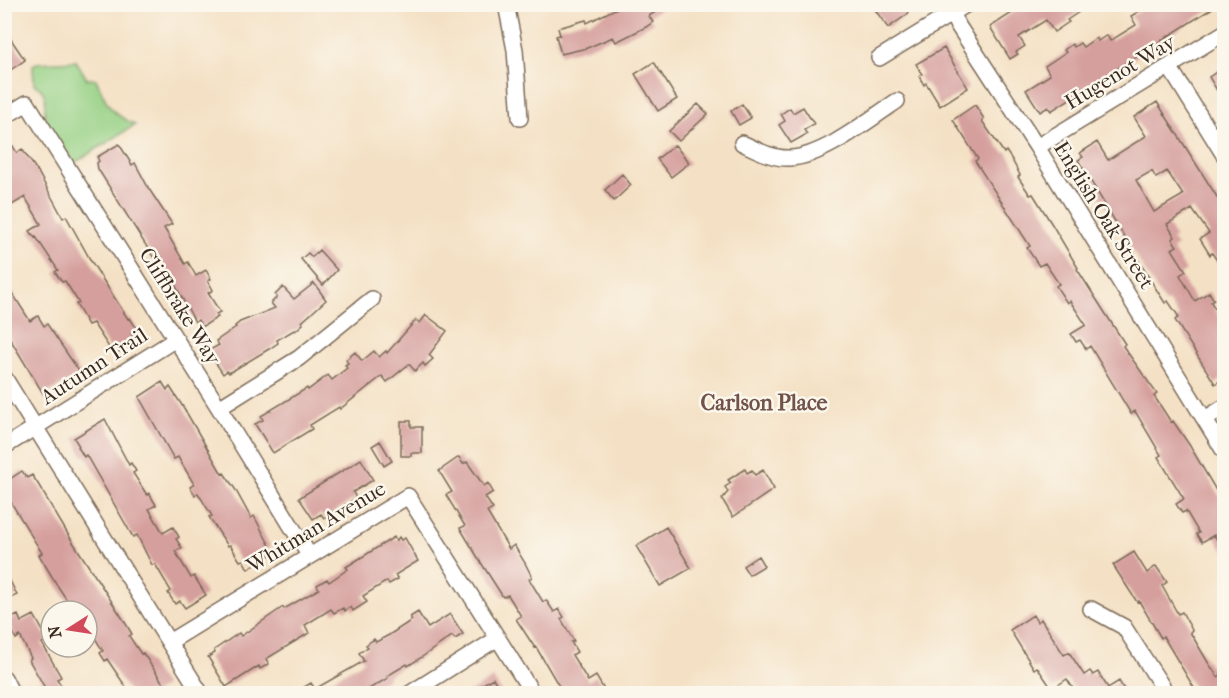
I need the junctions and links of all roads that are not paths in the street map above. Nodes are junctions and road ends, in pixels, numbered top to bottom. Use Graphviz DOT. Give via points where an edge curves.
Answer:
graph roads {
  1 [pos="967,4"];
  2 [pos="507,5"];
  3 [pos="948,9"];
  4 [pos="1224,33"];
  5 [pos="879,58"];
  6 [pos="1170,68"];
  7 [pos="897,101"];
  8 [pos="4,117"];
  9 [pos="520,118"];
  10 [pos="742,143"];
  11 [pos="1037,147"];
  12 [pos="1224,155"];
  13 [pos="372,299"];
  14 [pos="176,339"];
  15 [pos="4,377"];
  16 [pos="1224,407"];
  17 [pos="219,408"];
  18 [pos="1205,419"];
  19 [pos="36,428"];
  20 [pos="4,447"];
  21 [pos="1224,451"];
  22 [pos="309,555"];
  23 [pos="1091,609"];
  24 [pos="498,638"];
  25 [pos="169,642"];
  26 [pos="4,678"];
  27 [pos="12,693"];
  28 [pos="201,693"];
  29 [pos="409,693"];
  30 [pos="533,693"];
  31 [pos="1167,693"];
  1 -- 3 [label="street"];
  2 -- 9 [label="street"];
  3 -- 5 [label="street"];
  3 -- 11 [label="street, English Oak Street"];
  4 -- 6 [label="street, Hugenot Way"];
  6 -- 11 [label="street, Hugenot Way"];
  6 -- 12 [label="street"];
  7 -- 10 [label="street" via="809,155 776,157"];
  8 -- 14 [label="street, Cliffbrake Way" via="27,103"];
  11 -- 18 [label="street, English Oak Street"];
  13 -- 17 [label="street" via="299,358"];
  14 -- 17 [label="street, Cliffbrake Way"];
  14 -- 19 [label="street, Autumn Trail"];
  15 -- 19 [label="street"];
  16 -- 18 [label="street"];
  17 -- 22 [label="street, Cliffbrake Way"];
  18 -- 21 [label="street, English Oak Street"];
  19 -- 20 [label="street, Autumn Trail"];
  19 -- 25 [label="street"];
  22 -- 24 [label="street, Whitman Avenue" via="408,496"];
  22 -- 25 [label="street, Whitman Avenue"];
  23 -- 31 [label="street" via="1124,627"];
  24 -- 29 [label="street"];
  24 -- 30 [label="street, Whitman Avenue"];
  25 -- 28 [label="street"];
  26 -- 27 [label="street"];
}
